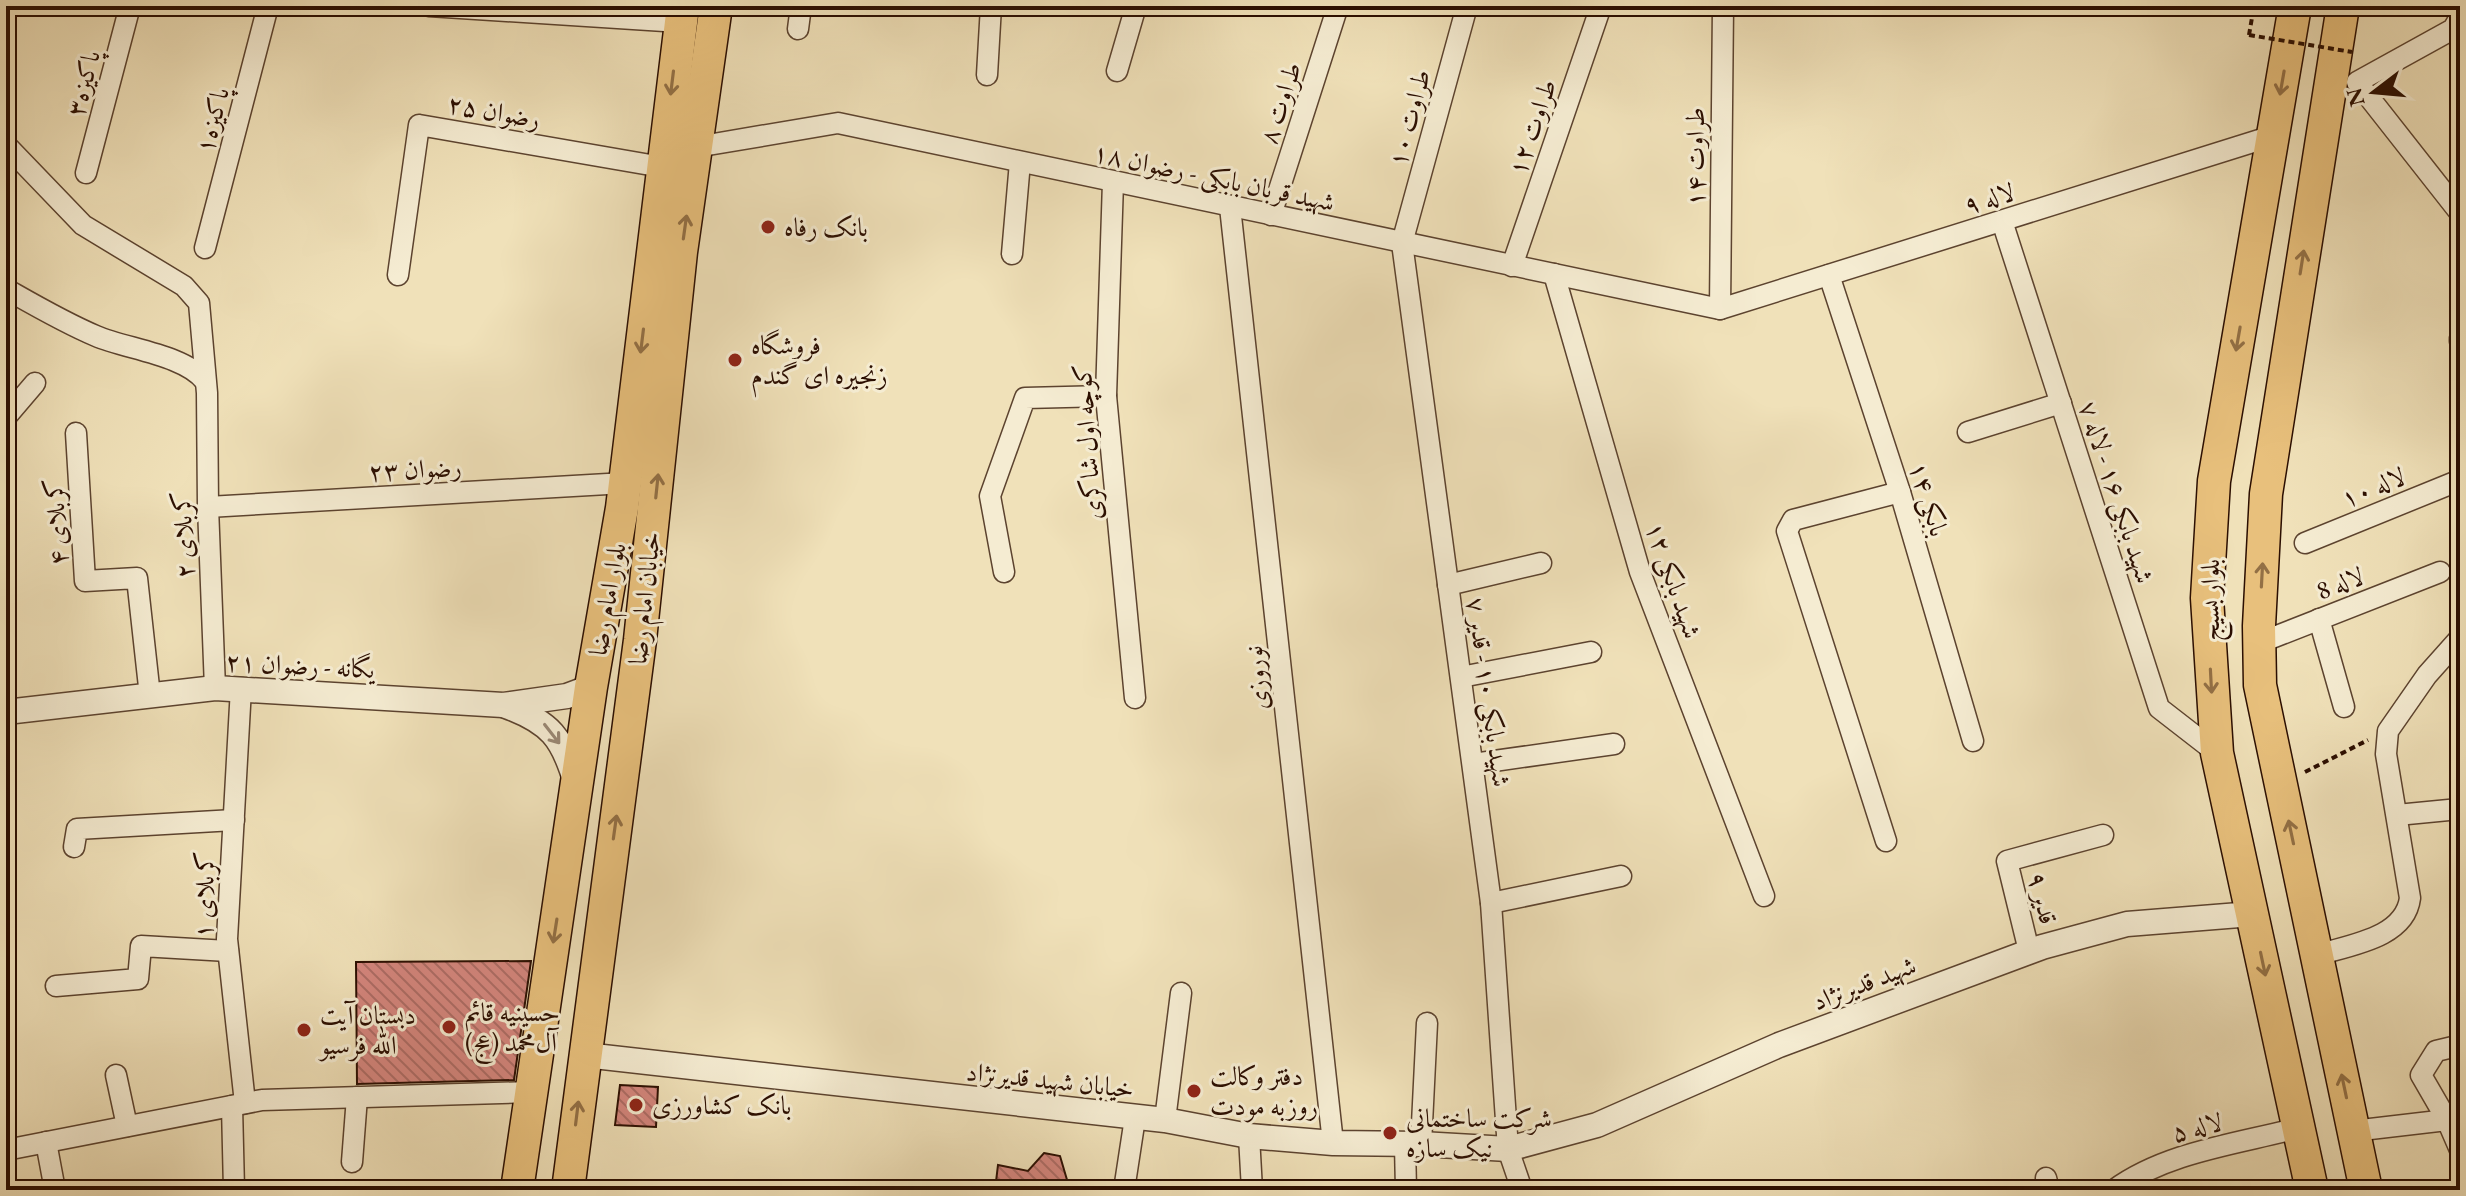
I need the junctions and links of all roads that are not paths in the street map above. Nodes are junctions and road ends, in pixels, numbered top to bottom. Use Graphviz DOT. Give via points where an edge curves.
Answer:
graph roads {
  1 [pos="130,6"];
  2 [pos="268,6"];
  3 [pos="429,6"];
  4 [pos="716,6"];
  5 [pos="801,6"];
  6 [pos="991,6"];
  7 [pos="1136,6"];
  8 [pos="1338,6"];
  9 [pos="1467,6"];
  10 [pos="1601,6"];
  11 [pos="1723,6"];
  12 [pos="2295,6"];
  13 [pos="2343,6"];
  14 [pos="682,14"];
  15 [pos="2460,17"];
  16 [pos="798,29"];
  17 [pos="1117,71"];
  18 [pos="987,75"];
  19 [pos="2272,136"];
  20 [pos="6,147"];
  21 [pos="696,147"];
  22 [pos="1020,162"];
  23 [pos="662,167"];
  24 [pos="86,173"];
  25 [pos="1113,182"];
  26 [pos="1230,207"];
  27 [pos="2460,213"];
  28 [pos="1271,215"];
  29 [pos="2002,221"];
  30 [pos="1402,243"];
  31 [pos="205,248"];
  32 [pos="1012,254"];
  33 [pos="1512,266"];
  34 [pos="1554,274"];
  35 [pos="398,275"];
  36 [pos="1829,275"];
  37 [pos="6,289"];
  38 [pos="1720,309"];
  39 [pos="205,381"];
  40 [pos="35,383"];
  41 [pos="1106,396"];
  42 [pos="2061,403"];
  43 [pos="6,417"];
  44 [pos="1968,432"];
  45 [pos="76,433"];
  46 [pos="2460,480"];
  47 [pos="2214,481"];
  48 [pos="625,483"];
  49 [pos="2268,487"];
  50 [pos="1900,492"];
  51 [pos="208,507"];
  52 [pos="2305,543"];
  53 [pos="1541,563"];
  54 [pos="1004,572"];
  55 [pos="2440,572"];
  56 [pos="1448,585"];
  57 [pos="2319,619"];
  58 [pos="2460,638"];
  59 [pos="2259,643"];
  60 [pos="1591,652"];
  61 [pos="637,665"];
  62 [pos="594,674"];
  63 [pos="1461,677"];
  64 [pos="215,688"];
  65 [pos="241,688"];
  66 [pos="150,696"];
  67 [pos="1135,698"];
  68 [pos="503,705"];
  69 [pos="2344,707"];
  70 [pos="6,712"];
  71 [pos="1973,741"];
  72 [pos="1614,744"];
  73 [pos="2217,753"];
  74 [pos="1473,764"];
  75 [pos="577,786"];
  76 [pos="2459,809"];
  77 [pos="2397,815"];
  78 [pos="234,820"];
  79 [pos="2103,835"];
  80 [pos="1886,841"];
  81 [pos="74,847"];
  82 [pos="564,872"];
  83 [pos="1621,876"];
  84 [pos="608,879"];
  85 [pos="1764,896"];
  86 [pos="1491,903"];
  87 [pos="2252,914"];
  88 [pos="228,951"];
  89 [pos="2029,951"];
  90 [pos="2317,955"];
  91 [pos="56,986"];
  92 [pos="1181,993"];
  93 [pos="1427,1023"];
  94 [pos="2457,1046"];
  95 [pos="585,1055"];
  96 [pos="116,1075"];
  97 [pos="531,1092"];
  98 [pos="357,1097"];
  99 [pos="238,1105"];
  100 [pos="1135,1118"];
  101 [pos="1165,1120"];
  102 [pos="2453,1125"];
  103 [pos="127,1126"];
  104 [pos="2298,1128"];
  105 [pos="2353,1131"];
  106 [pos="1249,1136"];
  107 [pos="46,1142"];
  108 [pos="1333,1143"];
  109 [pos="1413,1144"];
  110 [pos="1508,1149"];
  111 [pos="6,1150"];
  112 [pos="2460,1150"];
  113 [pos="352,1162"];
  114 [pos="55,1190"];
  115 [pos="234,1190"];
  116 [pos="517,1190"];
  117 [pos="568,1190"];
  118 [pos="1124,1190"];
  119 [pos="1252,1190"];
  120 [pos="1406,1190"];
  121 [pos="1522,1190"];
  122 [pos="2114,1190"];
  123 [pos="2312,1190"];
  124 [pos="2366,1190"];
  1 -- 24 [label="street, پاکیزه۳"];
  2 -- 31 [label="street, پاکیزه۱"];
  3 -- 14 [label="street"];
  4 -- 21 [label="main road, خیابان امام رضا"];
  5 -- 16 [label="street"];
  6 -- 18 [label="street"];
  7 -- 17 [label="street"];
  8 -- 28 [label="street, طراوت ۸"];
  9 -- 30 [label="street, طراوت ۱۰"];
  10 -- 33 [label="street, طراوت ۱۲"];
  11 -- 38 [label="street, طراوت ۱۴"];
  12 -- 19 [label="main road, بلوار بسیج, one-way"];
  49 -- 13 [label="main road, بلوار بسیج, one-way"];
  14 -- 23 [label="main road, بلوار امام رضا, one-way"];
  15 -- 27 [label="street" via="2453,29 2357,82"];
  19 -- 29 [label="street, لاله ۹"];
  19 -- 47 [label="main road, بلوار بسیج, one-way"];
  20 -- 39 [label="street, کربلای ۲" via="83,225 192,293 202,314"];
  21 -- 22 [label="street, شهید قربان بابکی - رضوان ۱۸" via="838,123"];
  61 -- 21 [label="main road, خیابان امام رضا, one-way"];
  22 -- 25 [label="street, شهید قربان بابکی - رضوان ۱۸"];
  22 -- 32 [label="street"];
  23 -- 35 [label="street, رضوان ۲۵" via="419,125"];
  23 -- 48 [label="main road, بلوار امام رضا, one-way"];
  25 -- 26 [label="street, شهید قربان بابکی - رضوان ۱۸"];
  25 -- 41 [label="street, کوچه اول شاکری"];
  26 -- 28 [label="street, شهید قربان بابکی - رضوان ۱۸"];
  26 -- 108 [label="street, نوروزی"];
  28 -- 30 [label="street, شهید قربان بابکی - رضوان ۱۸"];
  29 -- 36 [label="street, لاله ۹"];
  29 -- 42 [label="street, شهید بابکی ۱۶ - لاله ۷"];
  30 -- 33 [label="street, شهید قربان بابکی - رضوان ۱۸"];
  30 -- 56 [label="street, شهید بابکی ۱۰ - قدیر ۷"];
  33 -- 34 [label="street, شهید قربان بابکی - رضوان ۱۸"];
  34 -- 38 [label="street, شهید قربان بابکی - رضوان ۱۸"];
  34 -- 85 [label="street, شهید بابکی ۱۲" via="1640,572"];
  36 -- 38 [label="street, لاله ۹"];
  36 -- 50 [label="street, بابکی ۱۴"];
  37 -- 39 [label="street" via="99,337 185,365"];
  39 -- 51 [label="street, کربلای ۲"];
  40 -- 43 [label="street"];
  41 -- 54 [label="street" via="1025,398 990,496"];
  41 -- 67 [label="street, کوچه اول شاکری"];
  42 -- 44 [label="street"];
  42 -- 73 [label="street, شهید بابکی ۱۶ - لاله ۷" via="2159,708"];
  45 -- 66 [label="street, کربلای ۴" via="85,581 137,578"];
  46 -- 52 [label="street, لاله ۱۰"];
  47 -- 49 [label="main road"];
  47 -- 73 [label="main road, بلوار بسیج, one-way" via="2207,598"];
  48 -- 51 [label="street, رضوان ۲۳"];
  48 -- 62 [label="main road, بلوار امام رضا"];
  59 -- 49 [label="main road, بلوار بسیج, one-way"];
  50 -- 71 [label="street, بابکی ۱۴"];
  50 -- 80 [label="street" via="1793,520 1787,531"];
  51 -- 64 [label="street, کربلای ۲"];
  53 -- 56 [label="street"];
  55 -- 57 [label="street, لاله 8"];
  56 -- 63 [label="street, شهید بابکی ۱۰ - قدیر ۷"];
  57 -- 59 [label="street, لاله 8"];
  57 -- 69 [label="street"];
  58 -- 77 [label="street" via="2388,731 2386,754"];
  90 -- 59 [label="main road, بلوار بسیج, one-way" via="2260,685"];
  60 -- 63 [label="street"];
  61 -- 62 [label="main road"];
  84 -- 61 [label="main road, خیابان امام رضا, one-way"];
  62 -- 68 [label="street, یگانه - رضوان ۲۱" via="567,696"];
  62 -- 75 [label="main road, بلوار امام رضا"];
  63 -- 74 [label="street, شهید بابکی ۱۰ - قدیر ۷"];
  64 -- 65 [label="street, یگانه - رضوان ۲۱"];
  64 -- 66 [label="street, یگانه - رضوان ۲۱"];
  65 -- 68 [label="street, یگانه - رضوان ۲۱"];
  65 -- 78 [label="street, کربلای ۱"];
  66 -- 70 [label="street, یگانه - رضوان ۲۱"];
  68 -- 75 [label="street, one-way" via="548,727 569,760"];
  72 -- 74 [label="street"];
  73 -- 87 [label="main road, بلوار بسیج"];
  74 -- 86 [label="street, شهید بابکی ۱۰ - قدیر ۷"];
  75 -- 82 [label="main road, بلوار امام رضا"];
  76 -- 77 [label="street"];
  77 -- 90 [label="street" via="2408,912 2397,926 2366,941"];
  78 -- 81 [label="street" via="77,829"];
  78 -- 88 [label="street, کربلای ۱"];
  79 -- 89 [label="street, قدیر ۹" via="2007,861"];
  82 -- 84 [label="main road"];
  82 -- 97 [label="main road, بلوار امام رضا, one-way"];
  83 -- 86 [label="street"];
  84 -- 95 [label="main road, خیابان امام رضا"];
  86 -- 110 [label="street, شهید بابکی ۱۰ - قدیر ۷"];
  87 -- 89 [label="street, شهید قدیرنژاد" via="2127,924"];
  87 -- 104 [label="main road, بلوار بسیج, one-way"];
  88 -- 91 [label="street" via="141,946 138,979"];
  88 -- 99 [label="street, کربلای ۱"];
  89 -- 110 [label="street, شهید قدیرنژاد" via="1779,1045 1597,1125"];
  105 -- 90 [label="main road, بلوار بسیج, one-way"];
  92 -- 101 [label="street"];
  93 -- 109 [label="street"];
  94 -- 102 [label="street" via="2436,1051 2421,1075"];
  95 -- 100 [label="street, خيابان شهيد قديرنژاد"];
  117 -- 95 [label="main road, خیابان امام رضا, one-way"];
  96 -- 103 [label="street"];
  97 -- 98 [label="street"];
  97 -- 116 [label="main road, بلوار امام رضا"];
  98 -- 99 [label="street"];
  98 -- 113 [label="street"];
  99 -- 103 [label="street"];
  99 -- 115 [label="street, کربلای ۱"];
  100 -- 101 [label="street, خيابان شهيد قديرنژاد"];
  100 -- 118 [label="street"];
  101 -- 106 [label="street, خيابان شهيد قديرنژاد"];
  102 -- 105 [label="street"];
  102 -- 112 [label="street"];
  103 -- 107 [label="street"];
  104 -- 122 [label="street, لاله ۵" via="2164,1162"];
  104 -- 123 [label="main road, بلوار بسیج"];
  105 -- 124 [label="main road, بلوار بسیج"];
  106 -- 108 [label="street, خيابان شهيد قديرنژاد"];
  106 -- 119 [label="street"];
  107 -- 111 [label="street"];
  107 -- 114 [label="street"];
  108 -- 109 [label="street, خيابان شهيد قديرنژاد"];
  109 -- 110 [label="street, خيابان شهيد قديرنژاد"];
  109 -- 120 [label="street"];
  110 -- 121 [label="street, شهید بابکی ۱۰ - قدیر ۷"];
}
